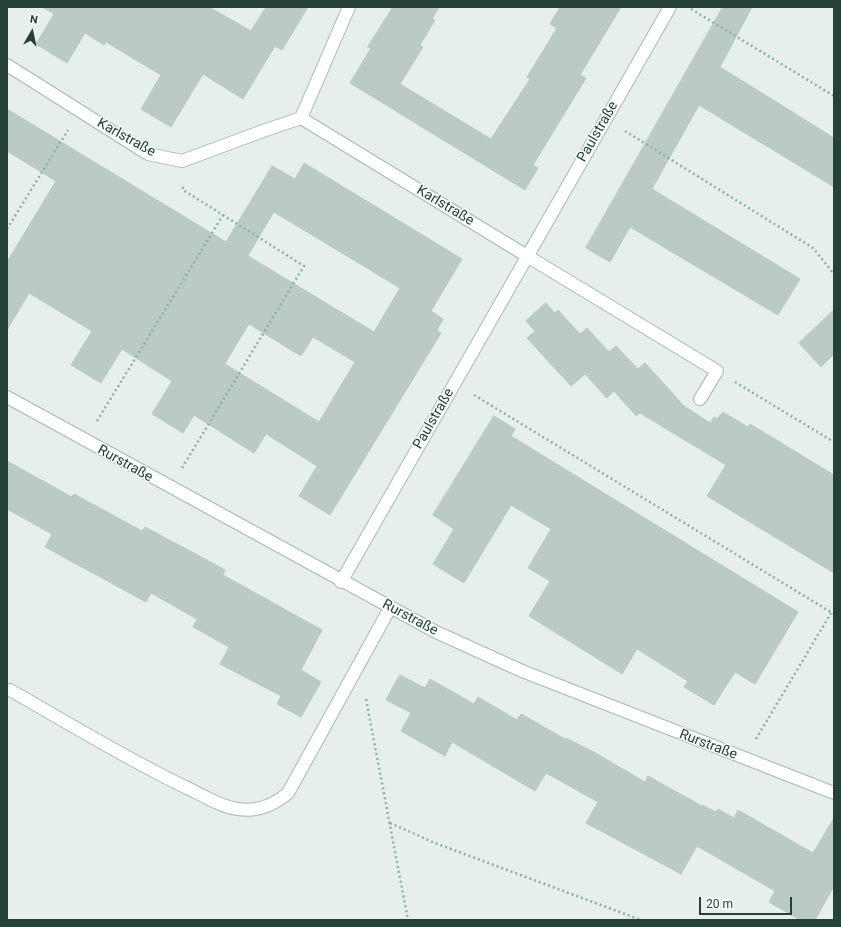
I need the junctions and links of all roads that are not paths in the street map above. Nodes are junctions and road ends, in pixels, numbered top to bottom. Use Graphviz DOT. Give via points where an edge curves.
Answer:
graph roads {
  1 [pos="349,7"];
  2 [pos="670,7"];
  3 [pos="7,65"];
  4 [pos="302,118"];
  5 [pos="527,256"];
  6 [pos="7,398"];
  7 [pos="700,399"];
  8 [pos="341,582"];
  9 [pos="390,608"];
  10 [pos="10,690"];
  11 [pos="834,793"];
  1 -- 4 [label="street"];
  2 -- 5 [label="street, Paulstraße"];
  3 -- 4 [label="street, Karlstraße" via="148,154 182,161"];
  4 -- 5 [label="street, Karlstraße"];
  5 -- 7 [label="street" via="717,370"];
  5 -- 8 [label="street, Paulstraße"];
  6 -- 8 [label="street, Rurstraße"];
  8 -- 9 [label="street, Rurstraße"];
  9 -- 10 [label="street" via="288,793 276,803 257,809 237,809 212,800 167,778"];
  9 -- 11 [label="street, Rurstraße" via="522,671"];
}
